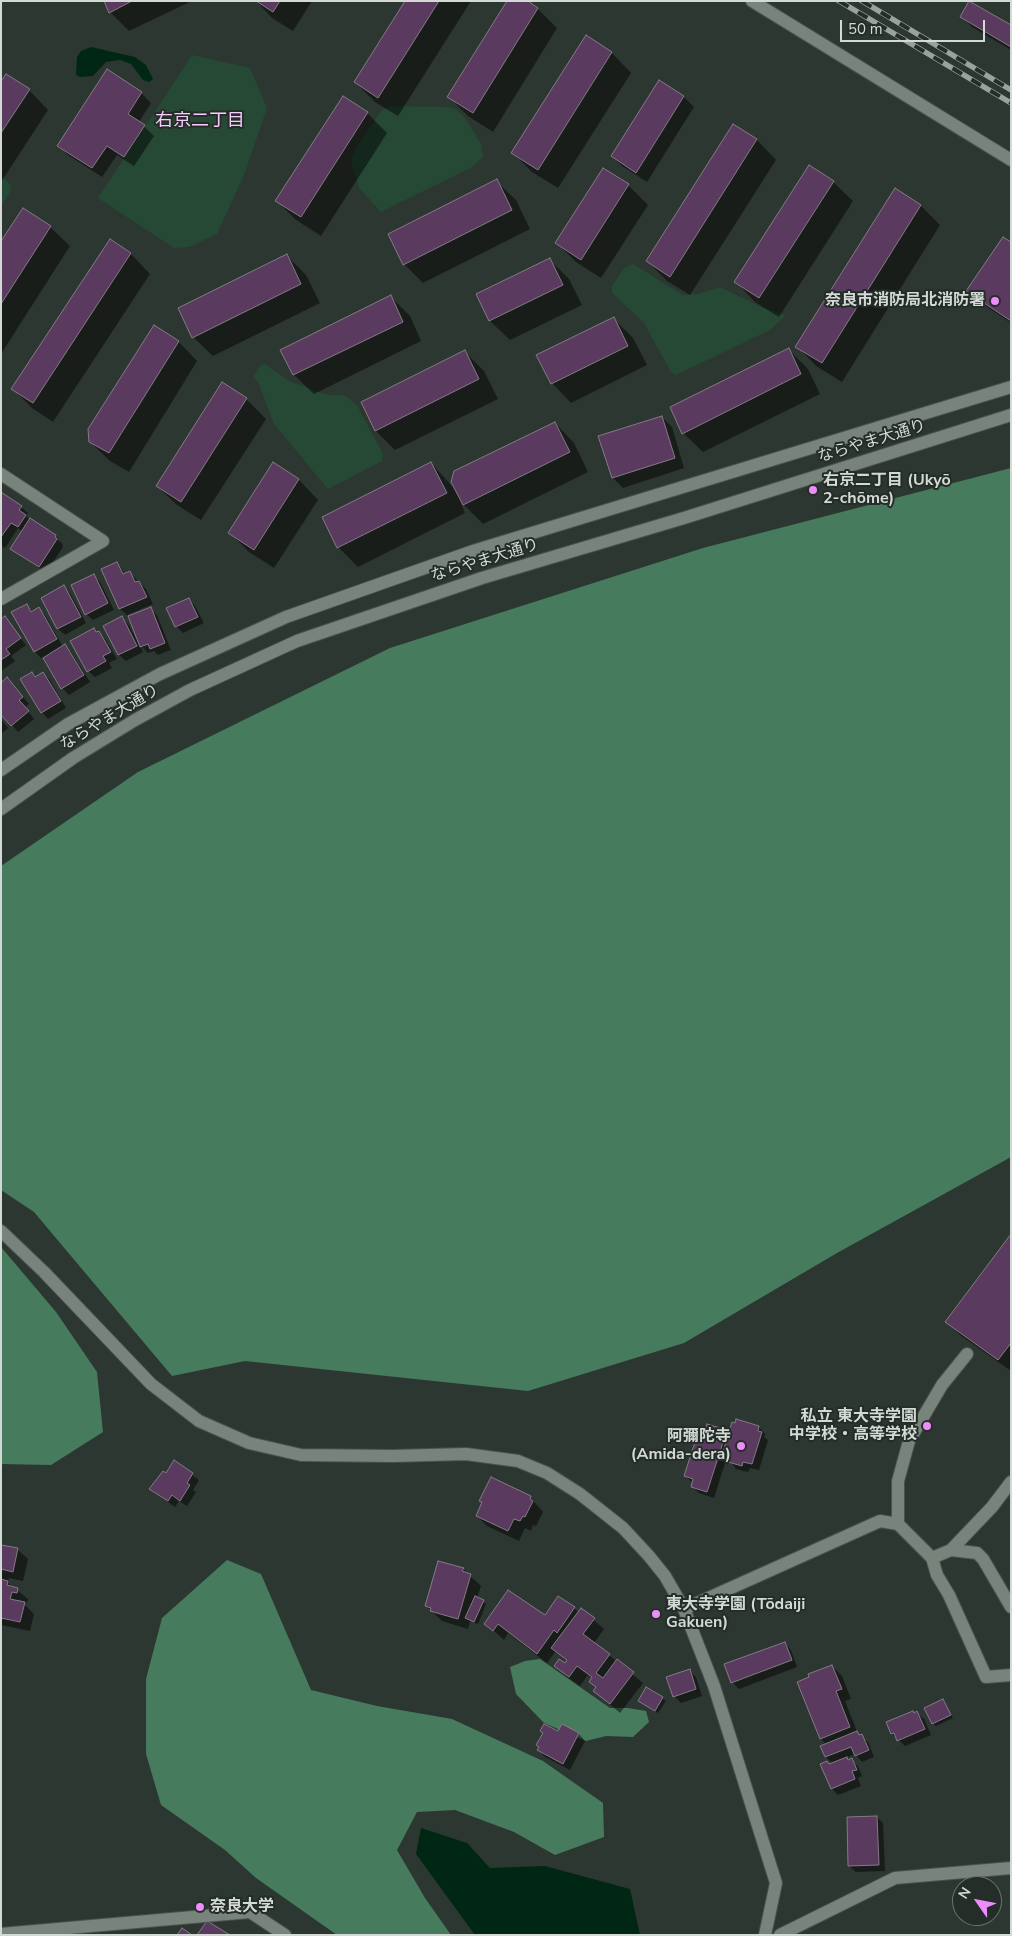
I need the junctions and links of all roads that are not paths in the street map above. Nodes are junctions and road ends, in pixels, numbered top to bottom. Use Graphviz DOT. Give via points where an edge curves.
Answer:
graph roads {
  1 [pos="752,1"];
  2 [pos="1011,160"];
  3 [pos="1011,387"];
  4 [pos="1011,415"];
  5 [pos="1,474"];
  6 [pos="1,599"];
  7 [pos="1,770"];
  8 [pos="1,809"];
  9 [pos="1,1231"];
  10 [pos="967,1354"];
  11 [pos="1011,1482"];
  12 [pos="898,1524"];
  13 [pos="951,1550"];
  14 [pos="932,1558"];
  15 [pos="1011,1607"];
  16 [pos="684,1609"];
  17 [pos="1011,1675"];
  18 [pos="1011,1868"];
  19 [pos="766,1930"];
  20 [pos="1,1934"];
  21 [pos="285,1935"];
  22 [pos="779,1935"];
  1 -- 2 [label="street"];
  3 -- 7 [label="street, ならやま大通り" via="473,551 286,617 160,674 85,715"];
  4 -- 8 [label="street, ならやま大通り" via="482,578 297,640 134,720"];
  5 -- 6 [label="street" via="103,541"];
  9 -- 16 [label="street" via="151,1384 199,1421 249,1443 301,1455 466,1454 518,1461 547,1473 580,1494 623,1528 655,1562"];
  10 -- 12 [label="street" via="942,1386 909,1441 898,1481"];
  11 -- 13 [label="street"];
  12 -- 14 [label="street"];
  12 -- 16 [label="street" via="880,1522"];
  13 -- 14 [label="street"];
  13 -- 15 [label="street" via="978,1553"];
  14 -- 17 [label="street" via="986,1677"];
  16 -- 19 [label="street" via="714,1686 776,1883"];
  18 -- 22 [label="street" via="895,1878"];
  19 -- 22 [label="street"];
  20 -- 21 [label="street" via="250,1912"];
}
